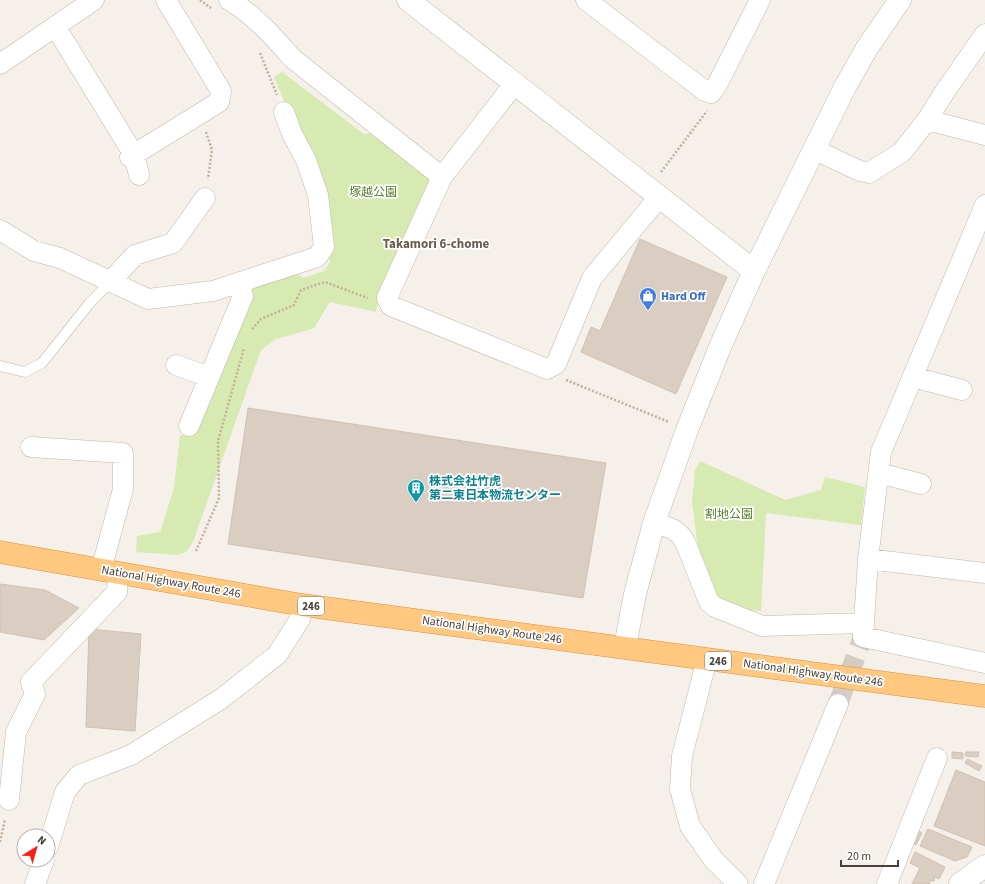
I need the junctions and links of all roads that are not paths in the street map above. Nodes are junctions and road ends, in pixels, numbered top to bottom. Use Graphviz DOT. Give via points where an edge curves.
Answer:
graph roads {
  1 [pos="94,0"];
  2 [pos="166,0"];
  3 [pos="408,0"];
  4 [pos="586,0"];
  5 [pos="900,0"];
  6 [pos="757,1"];
  7 [pos="221,5"];
  8 [pos="55,26"];
  9 [pos="985,34"];
  10 [pos="0,64"];
  11 [pos="515,83"];
  12 [pos="284,112"];
  13 [pos="928,120"];
  14 [pos="985,135"];
  15 [pos="814,149"];
  16 [pos="442,176"];
  17 [pos="654,192"];
  18 [pos="985,205"];
  19 [pos="202,210"];
  20 [pos="0,230"];
  21 [pos="754,271"];
  22 [pos="110,282"];
  23 [pos="239,282"];
  24 [pos="176,365"];
  25 [pos="0,366"];
  26 [pos="210,377"];
  27 [pos="912,377"];
  28 [pos="962,390"];
  29 [pos="189,426"];
  30 [pos="39,443"];
  31 [pos="879,473"];
  32 [pos="921,484"];
  33 [pos="654,523"];
  34 [pos="0,552"];
  35 [pos="868,559"];
  36 [pos="110,572"];
  37 [pos="985,573"];
  38 [pos="302,605"];
  39 [pos="864,624"];
  40 [pos="625,647"];
  41 [pos="707,659"];
  42 [pos="985,663"];
  43 [pos="985,696"];
  44 [pos="838,704"];
  45 [pos="937,758"];
  46 [pos="9,800"];
  47 [pos="54,828"];
  48 [pos="985,866"];
  49 [pos="41,868"];
  50 [pos="35,884"];
  51 [pos="738,884"];
  52 [pos="764,884"];
  53 [pos="887,884"];
  54 [pos="960,884"];
  1 -- 8 [label="street"];
  2 -- 8 [label="street" via="221,91 219,102 135,162"];
  3 -- 11 [label="street"];
  4 -- 6 [label="street" via="711,93"];
  5 -- 15 [label="street" via="867,48"];
  7 -- 16 [label="street" via="242,8 273,35 292,58"];
  8 -- 10 [label="street"];
  9 -- 13 [label="street"];
  11 -- 16 [label="street"];
  11 -- 17 [label="street"];
  12 -- 23 [label="street" via="306,160 318,196 324,247 317,256"];
  13 -- 14 [label="street"];
  13 -- 15 [label="street" via="902,152 869,173"];
  15 -- 21 [label="street"];
  16 -- 17 [label="street" via="387,298 391,306 547,369 556,364 592,278"];
  17 -- 21 [label="street"];
  18 -- 27 [label="street"];
  19 -- 22 [label="street" via="173,243 135,255"];
  20 -- 22 [label="street" via="34,252 60,258"];
  21 -- 33 [label="street" via="687,430"];
  22 -- 23 [label="street" via="148,299 213,291"];
  22 -- 25 [label="lane" via="42,363 24,372"];
  23 -- 26 [label="street" via="243,296"];
  24 -- 26 [label="street"];
  26 -- 29 [label="street"];
  27 -- 28 [label="street"];
  27 -- 31 [label="street" via="882,452"];
  30 -- 36 [label="street" via="124,447 123,489"];
  31 -- 32 [label="street"];
  31 -- 35 [label="street"];
  33 -- 39 [label="street" via="681,535 709,602 715,607 762,626"];
  33 -- 40 [label="street" via="635,594"];
  34 -- 36 [label="highway, National Highway Route 246 / 246"];
  35 -- 37 [label="street"];
  35 -- 39 [label="street"];
  36 -- 38 [label="highway, National Highway Route 246 / 246"];
  36 -- 46 [label="street" via="117,592 31,682 35,694 16,732"];
  38 -- 40 [label="highway, National Highway Route 246 / 246"];
  38 -- 47 [label="street" via="300,619 277,655 221,699 131,755 79,774 64,792"];
  39 -- 42 [label="street" via="863,637"];
  40 -- 41 [label="highway, National Highway Route 246 / 246"];
  41 -- 43 [label="highway, National Highway Route 246 / 246"];
  41 -- 51 [label="street" via="682,756 680,789 690,826 712,859"];
  44 -- 52 [label="street"];
  45 -- 53 [label="street"];
  48 -- 54 [label="street"];
  49 -- 50 [label="street"];
}
